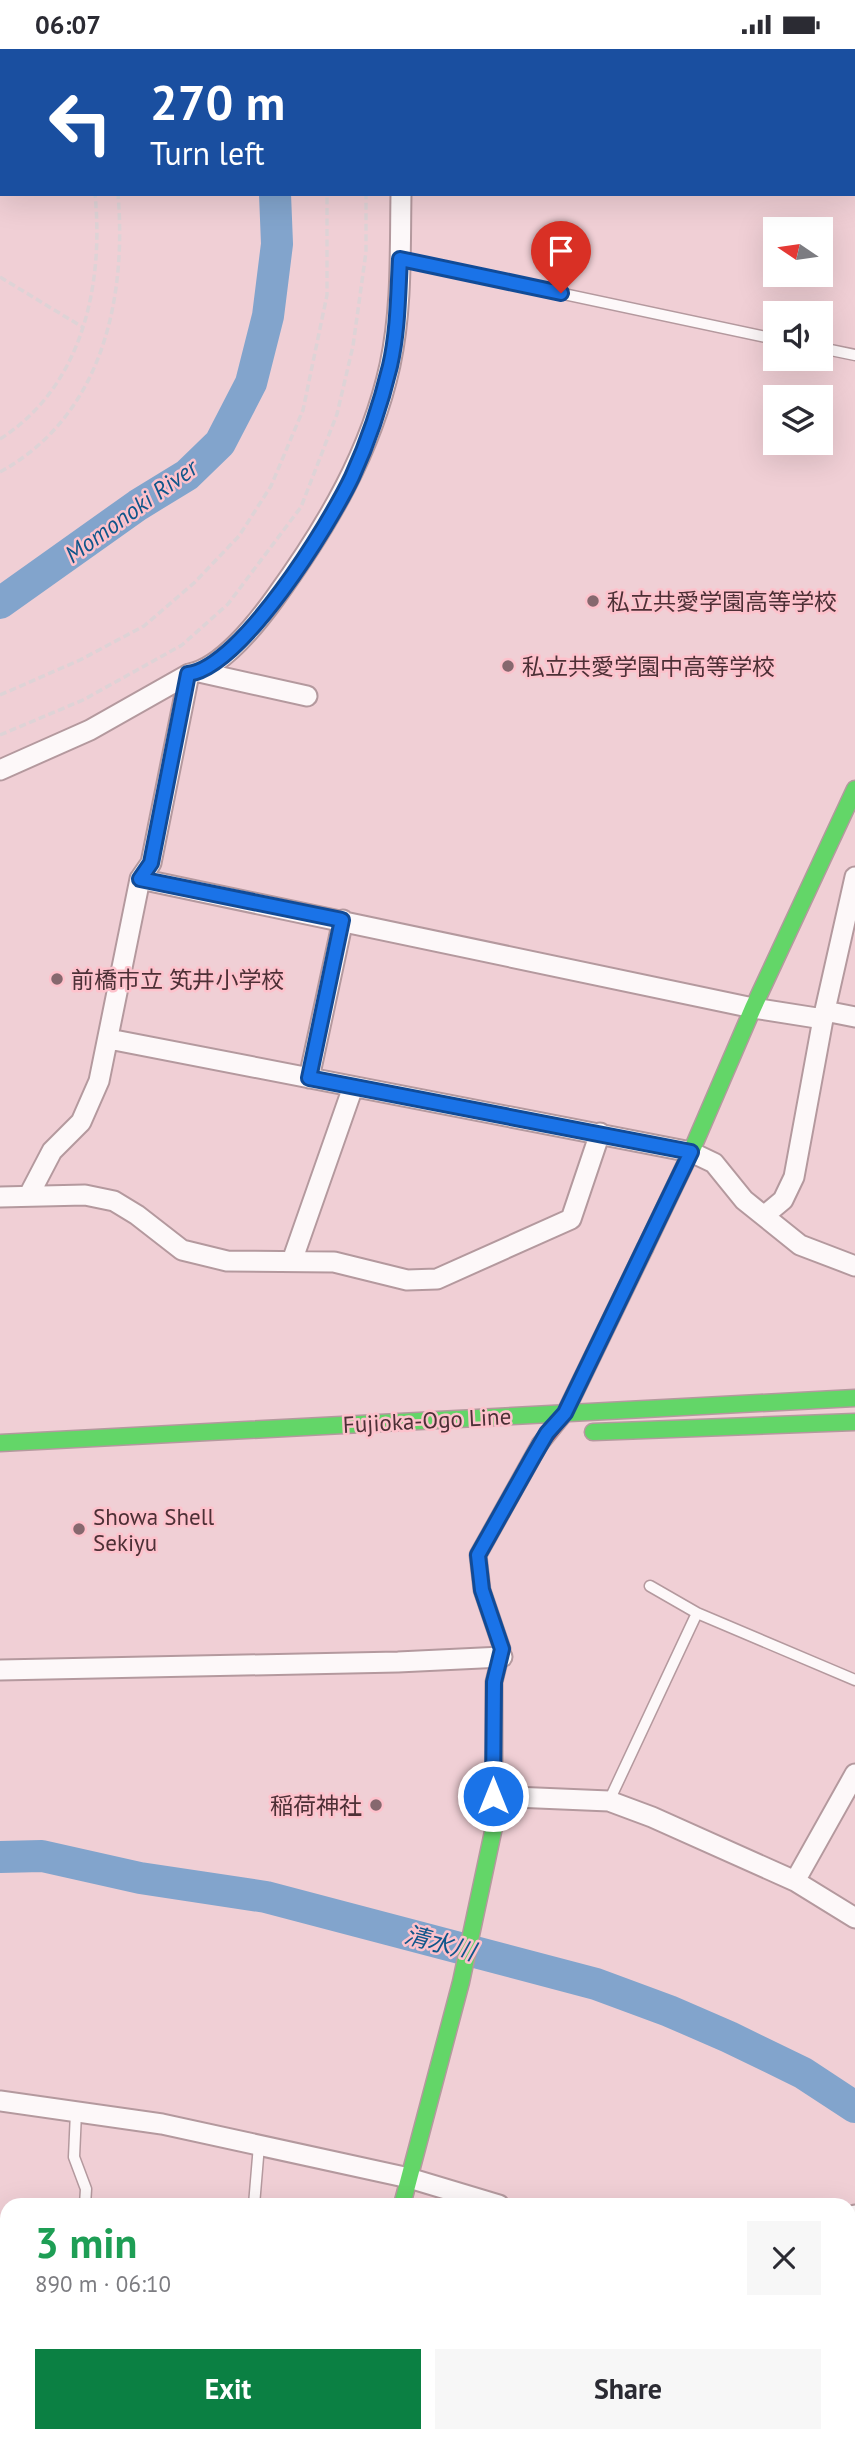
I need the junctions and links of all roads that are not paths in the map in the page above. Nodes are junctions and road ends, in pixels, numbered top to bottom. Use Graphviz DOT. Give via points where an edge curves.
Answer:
graph roads {
  1 [pos="401,196"];
  2 [pos="400,259"];
  3 [pos="763,335"];
  4 [pos="833,350"];
  5 [pos="855,355"];
  6 [pos="194,673"];
  7 [pos="307,695"];
  8 [pos="0,769"];
  9 [pos="854,795"];
  10 [pos="855,877"];
  11 [pos="140,879"];
  12 [pos="342,920"];
  13 [pos="753,1008"];
  14 [pos="824,1015"];
  15 [pos="855,1017"];
  16 [pos="109,1039"];
  17 [pos="309,1078"];
  18 [pos="353,1087"];
  19 [pos="600,1133"];
  20 [pos="691,1152"];
  21 [pos="29,1195"];
  22 [pos="0,1197"];
  23 [pos="765,1215"];
  24 [pos="292,1261"];
  25 [pos="855,1266"];
  26 [pos="855,1398"];
  27 [pos="565,1413"];
  28 [pos="855,1422"];
  29 [pos="547,1433"];
  30 [pos="520,1435"];
  31 [pos="0,1443"];
  32 [pos="650,1586"];
  33 [pos="697,1613"];
  34 [pos="502,1657"];
  35 [pos="0,1670"];
  36 [pos="855,1680"];
  37 [pos="854,1777"];
  38 [pos="493,1796"];
  39 [pos="609,1801"];
  40 [pos="795,1881"];
  41 [pos="855,1918"];
  42 [pos="0,2101"];
  43 [pos="76,2112"];
  44 [pos="259,2145"];
  45 [pos="409,2178"];
  46 [pos="85,2198"];
  47 [pos="255,2198"];
  48 [pos="404,2198"];
  49 [pos="476,2198"];
  1 -- 2 [label="street"];
  2 -- 3 [label="lane"];
  2 -- 6 [label="street" via="390,365 353,475 309,550 263,614 228,652"];
  4 -- 5 [label="lane"];
  6 -- 7 [label="street"];
  6 -- 8 [label="street" via="90,730"];
  6 -- 11 [label="street" via="151,863"];
  9 -- 13 [label="street"];
  10 -- 14 [label="street"];
  11 -- 12 [label="street"];
  11 -- 16 [label="street"];
  12 -- 13 [label="street"];
  12 -- 17 [label="street"];
  13 -- 14 [label="street"];
  13 -- 20 [label="street"];
  14 -- 15 [label="street"];
  14 -- 23 [label="street" via="790,1189"];
  16 -- 17 [label="street"];
  16 -- 21 [label="street" via="82,1122 52,1151"];
  17 -- 18 [label="street"];
  18 -- 19 [label="street"];
  18 -- 24 [label="street"];
  19 -- 20 [label="street"];
  19 -- 24 [label="street" via="571,1219 437,1279 407,1280 334,1262"];
  20 -- 23 [label="street" via="714,1163 744,1200"];
  20 -- 27 [label="street"];
  21 -- 22 [label="street"];
  21 -- 24 [label="street" via="85,1195 114,1201 182,1250 227,1261"];
  23 -- 25 [label="street" via="800,1245"];
  26 -- 27 [label="street, Fujioka-Ogo Line"];
  27 -- 29 [label="street"];
  27 -- 31 [label="street, Fujioka-Ogo Line"];
  28 -- 29 [label="street, Fujioka-Ogo Line"];
  29 -- 30 [label="street, Fujioka-Ogo Line"];
  29 -- 34 [label="street" via="478,1555 480,1581 502,1640"];
  32 -- 33 [label="lane"];
  33 -- 36 [label="lane"];
  33 -- 39 [label="lane"];
  34 -- 35 [label="street"];
  34 -- 38 [label="street" via="494,1682"];
  37 -- 40 [label="street"];
  38 -- 39 [label="street"];
  38 -- 45 [label="street" via="494,1827 461,1982"];
  39 -- 40 [label="street"];
  40 -- 41 [label="street"];
  42 -- 43 [label="street"];
  43 -- 44 [label="street"];
  43 -- 46 [label="lane" via="74,2157"];
  44 -- 45 [label="street"];
  44 -- 47 [label="lane"];
  45 -- 48 [label="street"];
  45 -- 49 [label="street"];
}
